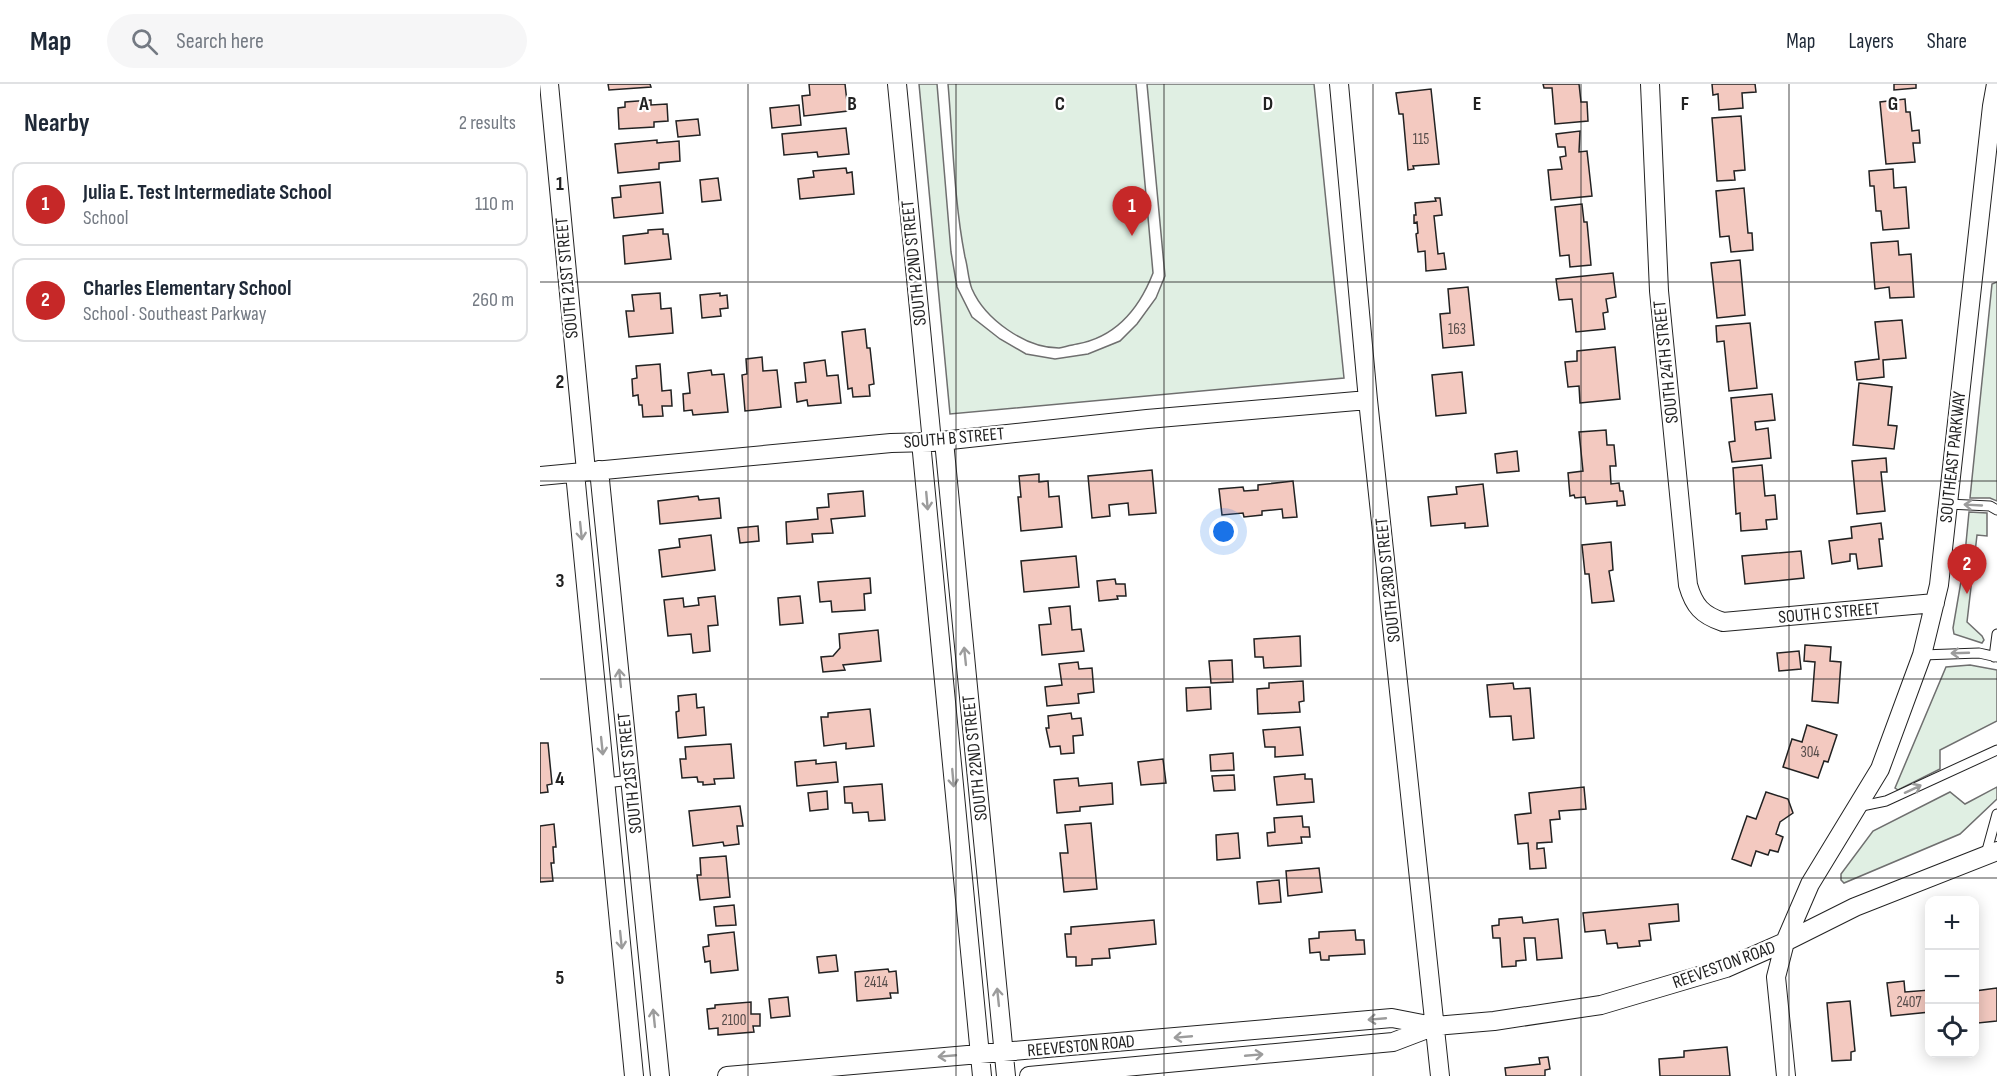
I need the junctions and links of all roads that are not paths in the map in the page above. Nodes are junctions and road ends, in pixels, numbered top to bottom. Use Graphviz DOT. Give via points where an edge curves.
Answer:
graph roads {
  1 [pos="549,84"];
  2 [pos="897,84"];
  3 [pos="1339,84"];
  4 [pos="1650,84"];
  5 [pos="1989,84"];
  6 [pos="1996,84"];
  7 [pos="1994,105"];
  8 [pos="1368,400"];
  9 [pos="932,442"];
  10 [pos="587,471"];
  11 [pos="540,476"];
  12 [pos="1948,504"];
  13 [pos="1997,510"];
  14 [pos="1935,603"];
  15 [pos="1724,622"];
  16 [pos="1997,634"];
  17 [pos="1922,655"];
  18 [pos="1996,657"];
  19 [pos="973,743"];
  20 [pos="950,747"];
  21 [pos="1997,750"];
  22 [pos="631,780"];
  23 [pos="606,783"];
  24 [pos="1857,807"];
  25 [pos="1997,814"];
  26 [pos="1991,852"];
  27 [pos="1785,942"];
  28 [pos="1435,1026"];
  29 [pos="980,1053"];
  30 [pos="1004,1053"];
  31 [pos="634,1076"];
  32 [pos="660,1076"];
  33 [pos="727,1076"];
  34 [pos="982,1076"];
  35 [pos="1006,1076"];
  36 [pos="1029,1076"];
  37 [pos="1440,1076"];
  38 [pos="1786,1076"];
  1 -- 10 [label="street, SOUTH 21ST STREET"];
  2 -- 9 [label="street, SOUTH 22ND STREET"];
  3 -- 8 [label="street, SOUTH 23RD STREET"];
  4 -- 15 [label="street, SOUTH 24TH STREET" via="1659,291 1688,585 1692,600 1705,614"];
  5 -- 7 [label="street"];
  6 -- 7 [label="street, SOUTHEAST PARKWAY"];
  7 -- 12 [label="street, SOUTHEAST PARKWAY"];
  8 -- 9 [label="street, SOUTH B STREET"];
  8 -- 28 [label="street, SOUTH 23RD STREET"];
  9 -- 10 [label="street, SOUTH B STREET"];
  19 -- 9 [label="street, SOUTH 22ND STREET, one-way"];
  9 -- 20 [label="street, SOUTH 22ND STREET, one-way"];
  10 -- 11 [label="street, SOUTH B STREET"];
  22 -- 10 [label="street, SOUTH 21ST STREET, one-way"];
  10 -- 23 [label="street, SOUTH 21ST STREET, one-way"];
  13 -- 12 [label="lane, one-way" via="1990,506"];
  12 -- 14 [label="street, SOUTHEAST PARKWAY"];
  14 -- 15 [label="street, SOUTH C STREET"];
  14 -- 17 [label="street, SOUTHEAST PARKWAY"];
  16 -- 18 [label="lane"];
  18 -- 17 [label="lane, one-way" via="1979,653"];
  17 -- 24 [label="street, SOUTHEAST PARKWAY" via="1880,769"];
  19 -- 20 [label="lane"];
  30 -- 19 [label="street, SOUTH 22ND STREET, one-way"];
  20 -- 29 [label="street, SOUTH 22ND STREET, one-way"];
  24 -- 21 [label="lane, one-way" via="1886,801"];
  22 -- 23 [label="lane"];
  32 -- 22 [label="street, SOUTH 21ST STREET, one-way"];
  23 -- 31 [label="street, SOUTH 21ST STREET, one-way"];
  24 -- 27 [label="street, SOUTHEAST PARKWAY" via="1810,884"];
  25 -- 26 [label="lane"];
  26 -- 27 [label="street, REEVESTON ROAD" via="1855,907"];
  27 -- 28 [label="street, REEVESTON ROAD" via="1726,968 1601,1005 1494,1022"];
  27 -- 38 [label="street" via="1776,977"];
  28 -- 30 [label="street, REEVESTON ROAD, one-way" via="1392,1018"];
  36 -- 28 [label="street, REEVESTON ROAD, one-way" via="1393,1042"];
  28 -- 37 [label="street, SOUTH 23RD STREET"];
  29 -- 30 [label="street, REEVESTON ROAD"];
  29 -- 33 [label="street, REEVESTON ROAD, one-way"];
  29 -- 34 [label="street, SOUTH 22ND STREET"];
  30 -- 35 [label="street, SOUTH 22ND STREET"];
}
